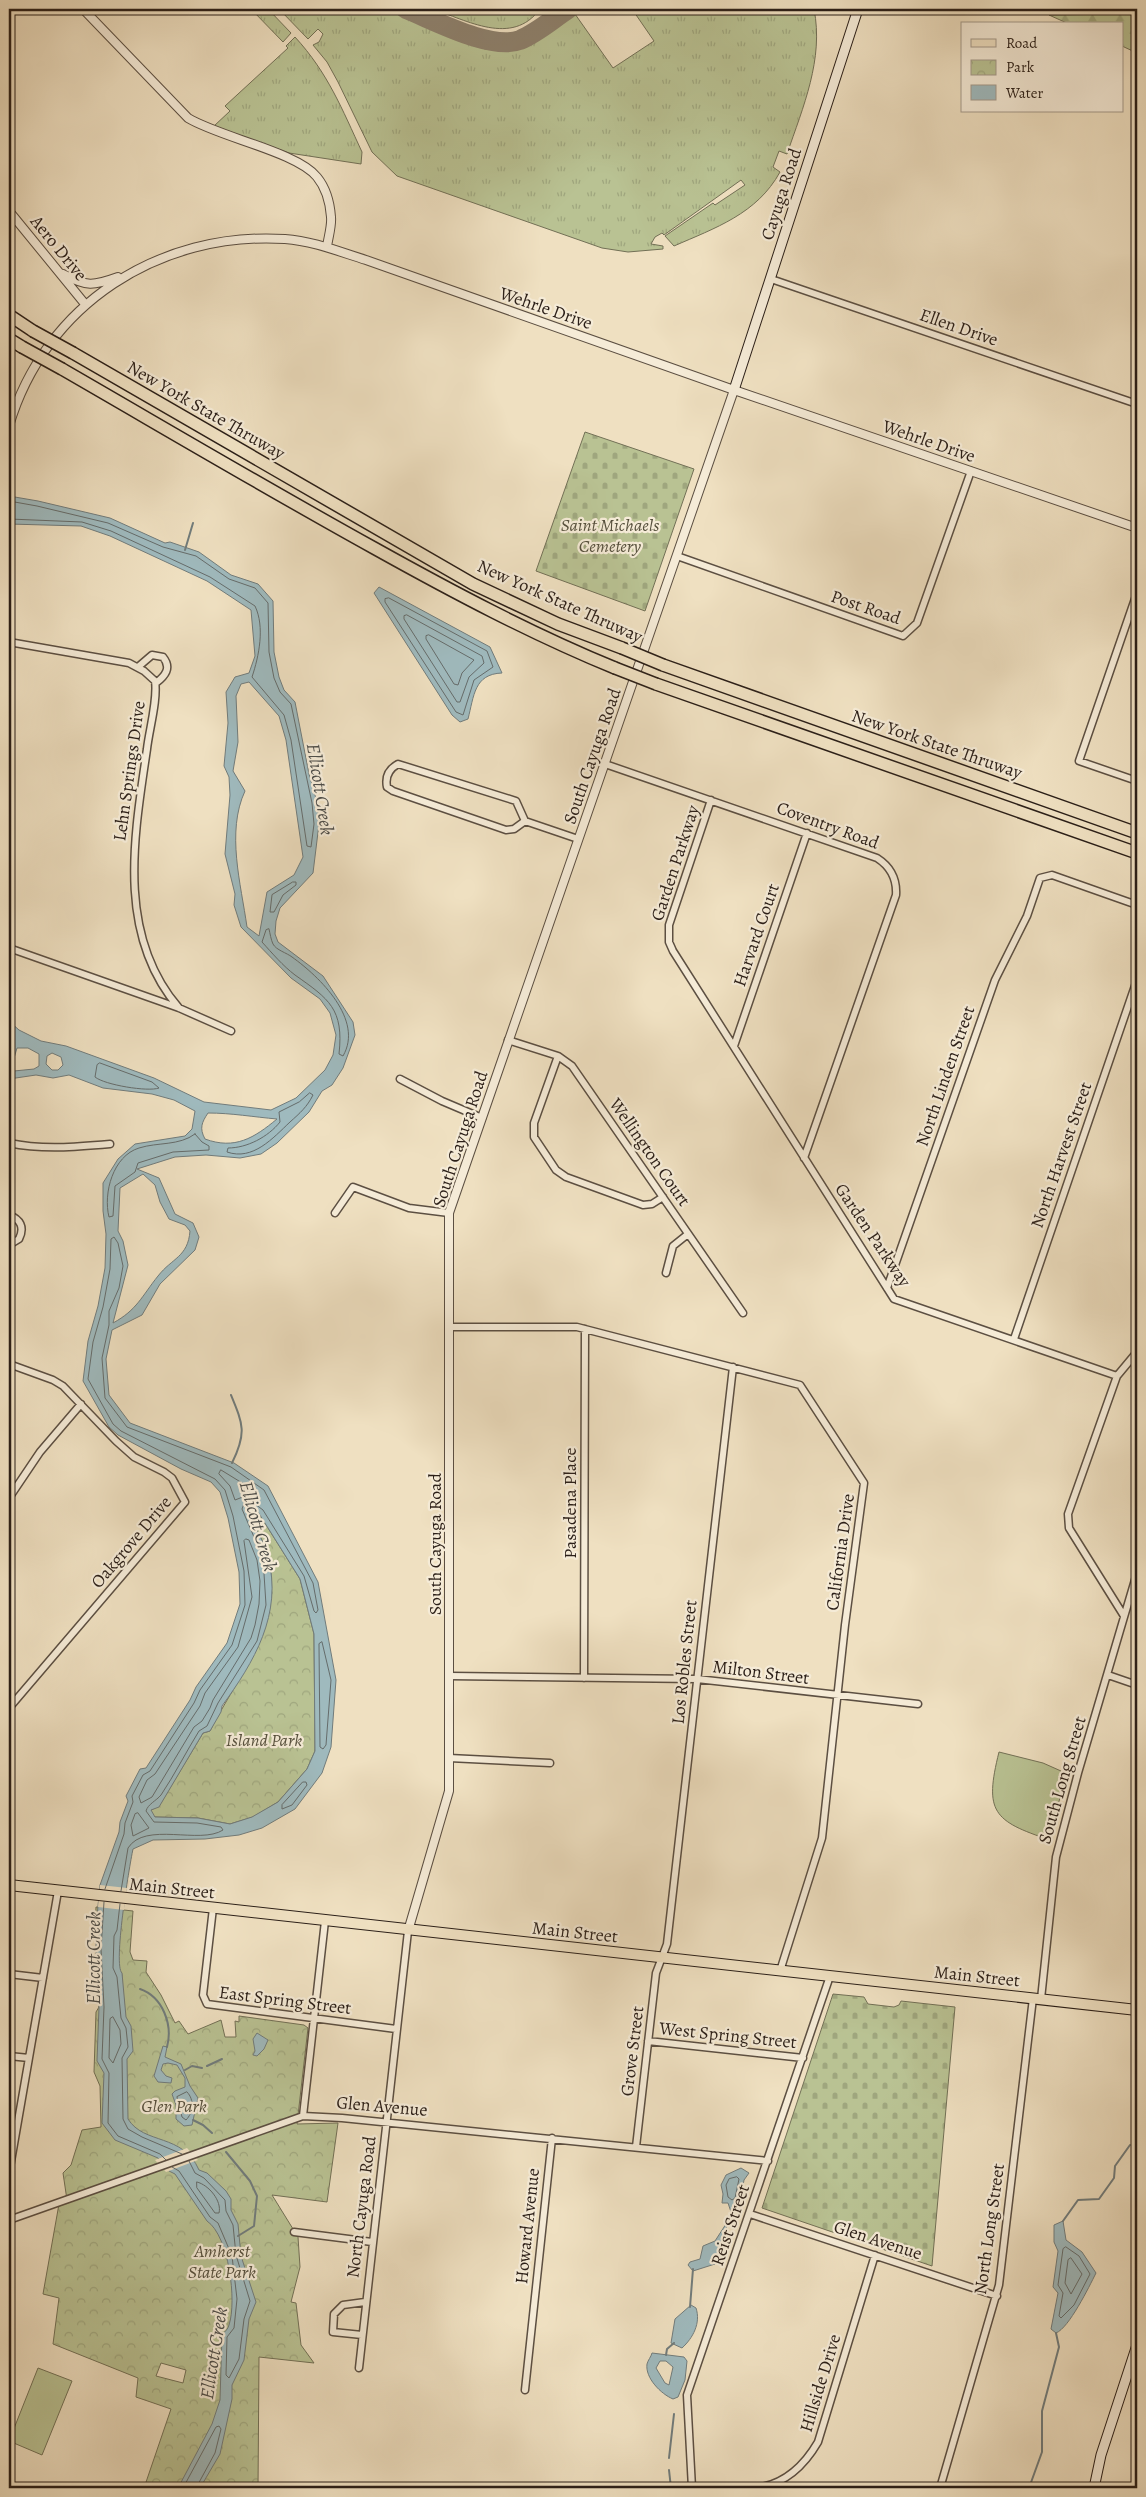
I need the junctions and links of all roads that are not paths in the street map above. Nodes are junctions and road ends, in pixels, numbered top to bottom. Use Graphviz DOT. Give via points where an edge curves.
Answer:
graph roads {
  1 [pos="83,9"];
  2 [pos="858,9"];
  3 [pos="9,211"];
  4 [pos="327,247"];
  5 [pos="60,272"];
  6 [pos="132,273"];
  7 [pos="771,278"];
  8 [pos="86,304"];
  9 [pos="9,315"];
  10 [pos="9,339"];
  11 [pos="734,390"];
  12 [pos="1137,404"];
  13 [pos="9,426"];
  14 [pos="971,471"];
  15 [pos="1137,528"];
  16 [pos="677,556"];
  17 [pos="1137,594"];
  18 [pos="9,642"];
  19 [pos="138,667"];
  20 [pos="156,683"];
  21 [pos="605,764"];
  22 [pos="1137,781"];
  23 [pos="711,800"];
  24 [pos="525,821"];
  25 [pos="807,833"];
  26 [pos="1137,833"];
  27 [pos="578,839"];
  28 [pos="1137,853"];
  29 [pos="1137,905"];
  30 [pos="9,948"];
  31 [pos="1137,980"];
  32 [pos="179,1008"];
  33 [pos="231,1031"];
  34 [pos="508,1040"];
  35 [pos="734,1046"];
  36 [pos="558,1056"];
  37 [pos="400,1079"];
  38 [pos="482,1118"];
  39 [pos="9,1143"];
  40 [pos="110,1144"];
  41 [pos="804,1158"];
  42 [pos="663,1197"];
  43 [pos="335,1213"];
  44 [pos="450,1213"];
  45 [pos="9,1215"];
  46 [pos="688,1234"];
  47 [pos="9,1245"];
  48 [pos="666,1273"];
  49 [pos="887,1288"];
  50 [pos="743,1313"];
  51 [pos="451,1327"];
  52 [pos="584,1329"];
  53 [pos="1014,1339"];
  54 [pos="1137,1352"];
  55 [pos="9,1364"];
  56 [pos="733,1367"];
  57 [pos="1118,1376"];
  58 [pos="81,1404"];
  59 [pos="9,1498"];
  60 [pos="1137,1573"];
  61 [pos="1124,1616"];
  62 [pos="1108,1675"];
  63 [pos="450,1676"];
  64 [pos="584,1678"];
  65 [pos="697,1679"];
  66 [pos="1137,1685"];
  67 [pos="837,1696"];
  68 [pos="918,1704"];
  69 [pos="9,1708"];
  70 [pos="449,1758"];
  71 [pos="550,1763"];
  72 [pos="9,1885"];
  73 [pos="58,1891"];
  74 [pos="213,1908"];
  75 [pos="325,1921"];
  76 [pos="408,1931"];
  77 [pos="661,1958"];
  78 [pos="780,1971"];
  79 [pos="9,1974"];
  80 [pos="830,1976"];
  81 [pos="43,1978"];
  82 [pos="1037,1999"];
  83 [pos="1137,2010"];
  84 [pos="314,2018"];
  85 [pos="396,2029"];
  86 [pos="648,2041"];
  87 [pos="9,2056"];
  88 [pos="29,2058"];
  89 [pos="803,2058"];
  90 [pos="303,2116"];
  91 [pos="386,2122"];
  92 [pos="552,2138"];
  93 [pos="636,2147"];
  94 [pos="768,2161"];
  95 [pos="9,2173"];
  96 [pos="750,2214"];
  97 [pos="9,2220"];
  98 [pos="294,2232"];
  99 [pos="372,2242"];
  100 [pos="875,2255"];
  101 [pos="997,2296"];
  102 [pos="365,2302"];
  103 [pos="362,2335"];
  104 [pos="1137,2345"];
  105 [pos="359,2368"];
  106 [pos="525,2390"];
  107 [pos="692,2488"];
  108 [pos="755,2488"];
  109 [pos="940,2488"];
  110 [pos="1094,2488"];
  1 -- 4 [label="street" via="188,118 291,159 316,176 328,197 331,219"];
  2 -- 7 [label="main road, Cayuga Road"];
  3 -- 5 [label="street, Aero Drive"];
  4 -- 6 [label="street, Wehrle Drive" via="287,239 256,238 213,243 169,256"];
  4 -- 11 [label="street, Wehrle Drive"];
  5 -- 6 [label="street" via="78,282 97,285"];
  5 -- 8 [label="street, Aero Drive"];
  6 -- 8 [label="street, Wehrle Drive"];
  7 -- 11 [label="main road, Cayuga Road"];
  7 -- 12 [label="street, Ellen Drive"];
  8 -- 13 [label="street, Wehrle Drive" via="59,331 35,364"];
  9 -- 26 [label="highway, New York State Thruway, bridge" via="473,584 558,624"];
  10 -- 28 [label="highway, New York State Thruway, bridge" via="318,517 495,614 560,645 656,684"];
  11 -- 14 [label="street, Wehrle Drive"];
  11 -- 16 [label="street, South Cayuga Road"];
  14 -- 15 [label="street, Wehrle Drive"];
  14 -- 16 [label="street, Post Road" via="917,622 903,636"];
  16 -- 21 [label="street, South Cayuga Road"];
  17 -- 22 [label="street" via="1079,761"];
  18 -- 19 [label="street, Lehn Springs Drive" via="122,661"];
  19 -- 20 [label="street, Lehn Springs Drive"];
  19 -- 20 [label="street" via="152,655 163,657 168,664 167,672"];
  20 -- 32 [label="street, Lehn Springs Drive" via="134,850 133,884 137,917 149,958 161,985"];
  21 -- 23 [label="street, Coventry Road"];
  21 -- 27 [label="street, South Cayuga Road"];
  23 -- 25 [label="street, Coventry Road"];
  23 -- 35 [label="street, Garden Parkway" via="668,934 673,951"];
  24 -- 24 [label="street" via="514,829 506,830 392,791 388,787 388,775 398,764 516,801"];
  24 -- 27 [label="street"];
  25 -- 35 [label="street, Harvard Court"];
  25 -- 41 [label="street, Coventry Road" via="877,858 890,869 896,890"];
  27 -- 34 [label="street, South Cayuga Road"];
  29 -- 49 [label="street, North Linden Street" via="1052,875 1040,878 1027,916 995,980"];
  30 -- 32 [label="street, Lehn Springs Drive"];
  31 -- 53 [label="street, North Harvest Street"];
  32 -- 33 [label="street, Lehn Springs Drive"];
  34 -- 36 [label="street, Wellington Court"];
  34 -- 38 [label="street, South Cayuga Road"];
  35 -- 41 [label="street, Garden Parkway"];
  36 -- 42 [label="street, Wellington Court" via="572,1066"];
  36 -- 42 [label="street" via="534,1123 534,1137 556,1170 566,1177 643,1205"];
  37 -- 38 [label="street"];
  38 -- 44 [label="street, South Cayuga Road"];
  39 -- 40 [label="street" via="54,1148"];
  41 -- 49 [label="street, Garden Parkway"];
  42 -- 46 [label="street, Wellington Court"];
  43 -- 44 [label="street" via="353,1187 409,1208"];
  44 -- 51 [label="street, South Cayuga Road"];
  45 -- 47 [label="street" via="19,1221 22,1230 19,1239"];
  46 -- 48 [label="street" via="673,1246"];
  46 -- 50 [label="street, Wellington Court"];
  49 -- 53 [label="street, Garden Parkway" via="894,1299"];
  51 -- 52 [label="street, California Drive"];
  51 -- 63 [label="street, South Cayuga Road"];
  52 -- 56 [label="street, California Drive"];
  52 -- 64 [label="street, Pasadena Place"];
  53 -- 57 [label="street, Garden Parkway"];
  54 -- 57 [label="street"];
  55 -- 58 [label="street, Oakgrove Drive" via="53,1380"];
  56 -- 65 [label="street, Los Robles Street"];
  56 -- 67 [label="street, California Drive" via="800,1385 864,1483"];
  57 -- 61 [label="street" via="1067,1521"];
  58 -- 59 [label="street" via="40,1452"];
  58 -- 69 [label="street, Oakgrove Drive" via="134,1457 172,1478 185,1502"];
  60 -- 61 [label="street, South Long Street"];
  61 -- 62 [label="street, South Long Street"];
  62 -- 66 [label="street"];
  62 -- 82 [label="street, South Long Street" via="1056,1857"];
  63 -- 64 [label="street, Milton Street"];
  63 -- 70 [label="street, South Cayuga Road"];
  64 -- 65 [label="street, Milton Street"];
  65 -- 67 [label="street, Milton Street"];
  65 -- 77 [label="street, Los Robles Street" via="667,1944"];
  67 -- 68 [label="street, Milton Street"];
  67 -- 78 [label="street, California Drive" via="822,1838"];
  70 -- 71 [label="street"];
  70 -- 76 [label="street, South Cayuga Road" via="449,1791"];
  72 -- 73 [label="main road, Main Street"];
  73 -- 74 [label="main road, Main Street"];
  73 -- 81 [label="street"];
  74 -- 75 [label="main road, Main Street"];
  74 -- 84 [label="street, East Spring Street" via="203,1996 209,2005"];
  75 -- 76 [label="main road, Main Street"];
  75 -- 84 [label="street"];
  76 -- 77 [label="main road, Main Street"];
  76 -- 85 [label="street, North Cayuga Road"];
  77 -- 78 [label="main road, Main Street"];
  77 -- 86 [label="street, Grove Street" via="656,1973"];
  78 -- 80 [label="main road, Main Street"];
  79 -- 81 [label="street"];
  80 -- 82 [label="main road, Main Street"];
  80 -- 89 [label="street, Reist Street"];
  81 -- 88 [label="street"];
  82 -- 83 [label="main road, Main Street"];
  82 -- 101 [label="street, North Long Street"];
  84 -- 85 [label="street, East Spring Street"];
  84 -- 90 [label="street"];
  85 -- 91 [label="street, North Cayuga Road"];
  86 -- 89 [label="street, West Spring Street"];
  86 -- 93 [label="street, Grove Street"];
  87 -- 88 [label="street"];
  88 -- 95 [label="street"];
  89 -- 94 [label="street, Reist Street"];
  90 -- 91 [label="street, Glen Avenue"];
  90 -- 97 [label="street, Glen Avenue"];
  91 -- 92 [label="street, Glen Avenue"];
  91 -- 99 [label="street, North Cayuga Road"];
  92 -- 93 [label="street, Glen Avenue"];
  92 -- 106 [label="street, Howard Avenue"];
  93 -- 94 [label="street, Glen Avenue"];
  94 -- 96 [label="street, Reist Street"];
  96 -- 100 [label="street, Glen Avenue"];
  96 -- 107 [label="street, Reist Street" via="687,2395"];
  98 -- 99 [label="street"];
  99 -- 102 [label="street, North Cayuga Road"];
  100 -- 101 [label="street, Glen Avenue"];
  100 -- 108 [label="street, Hillside Drive" via="818,2442 788,2477"];
  101 -- 109 [label="street, North Long Street"];
  102 -- 103 [label="street, North Cayuga Road"];
  102 -- 103 [label="street" via="344,2304 334,2314 332,2332"];
  103 -- 105 [label="street, North Cayuga Road"];
  104 -- 110 [label="main road" via="1100,2455"];
}
